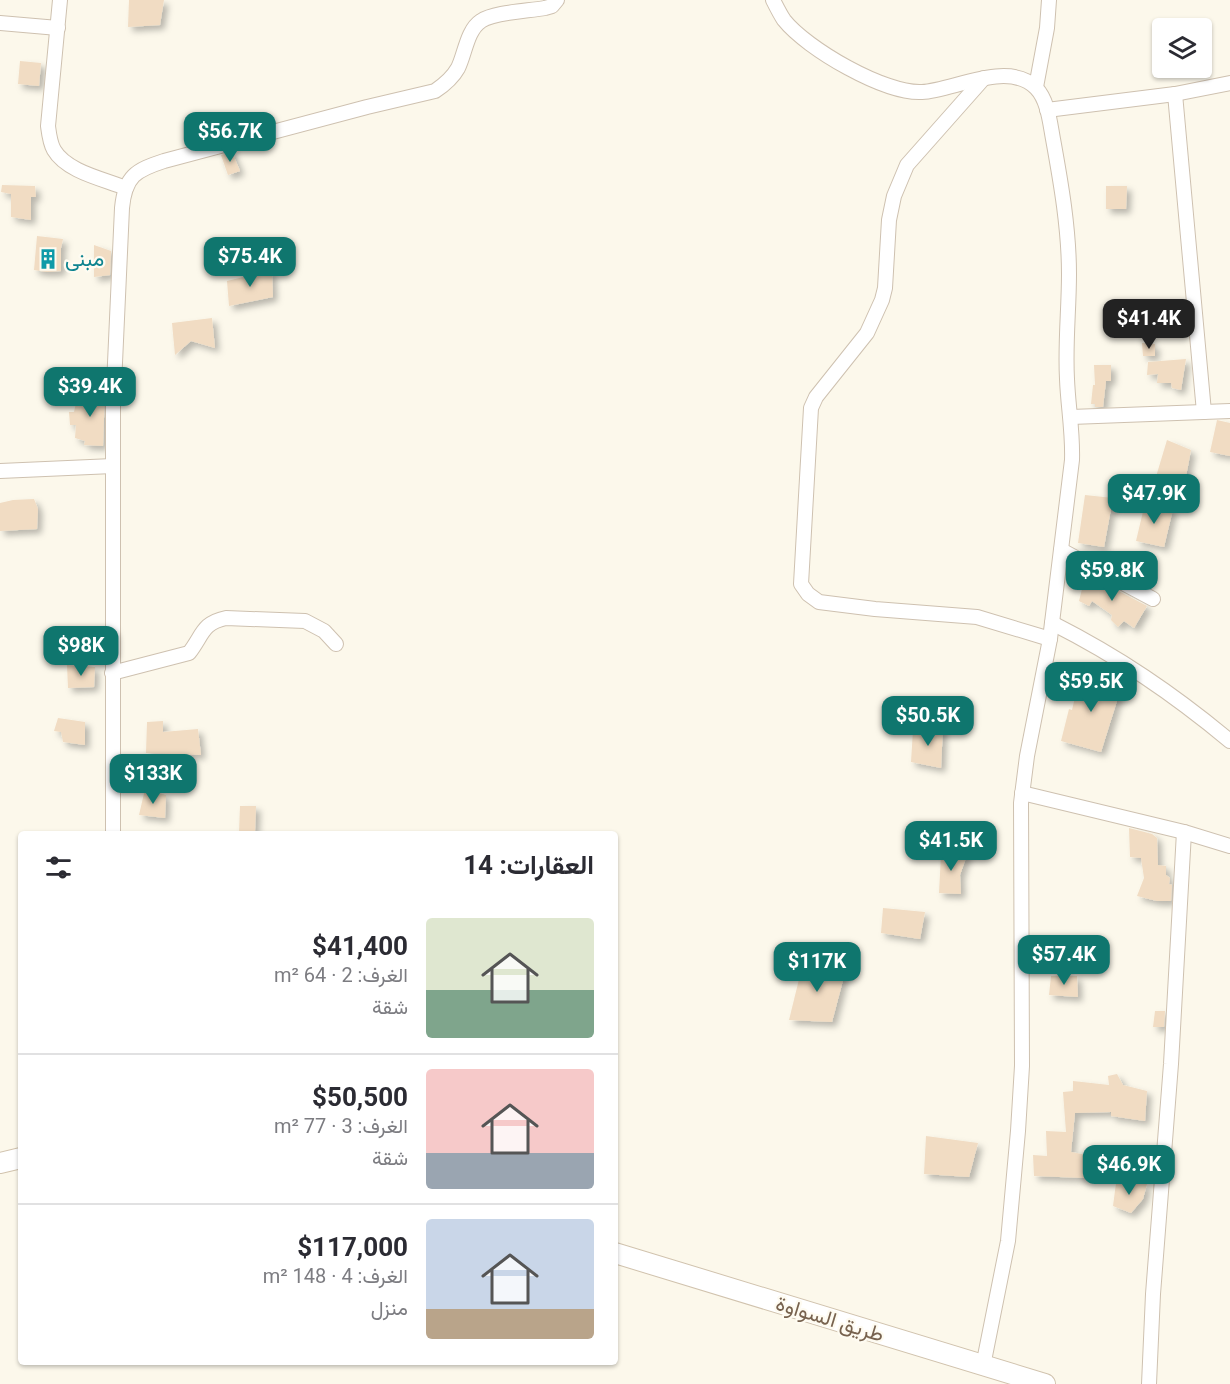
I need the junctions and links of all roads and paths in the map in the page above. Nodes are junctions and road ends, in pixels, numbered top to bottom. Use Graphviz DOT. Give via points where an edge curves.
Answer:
graph roads {
  1 [pos="60,0"];
  2 [pos="556,0"];
  3 [pos="773,0"];
  4 [pos="1049,0"];
  5 [pos="0,23"];
  6 [pos="58,28"];
  7 [pos="984,78"];
  8 [pos="1230,83"];
  9 [pos="1036,87"];
  10 [pos="1175,94"];
  11 [pos="1047,110"];
  12 [pos="126,188"];
  13 [pos="1230,411"];
  14 [pos="1204,412"];
  15 [pos="1071,417"];
  16 [pos="113,466"];
  17 [pos="0,471"];
  18 [pos="1061,550"];
  19 [pos="1153,599"];
  20 [pos="1052,623"];
  21 [pos="1050,639"];
  22 [pos="336,644"];
  23 [pos="112,673"];
  24 [pos="1230,741"];
  25 [pos="1022,792"];
  26 [pos="113,831"];
  27 [pos="1184,832"];
  28 [pos="1230,846"];
  29 [pos="18,1159"];
  30 [pos="0,1163"];
  31 [pos="618,1254"];
  32 [pos="983,1365"];
  33 [pos="1045,1384"];
  34 [pos="1149,1384"];
  1 -- 6 [label="street"];
  2 -- 12 [label="street" via="545,8 479,22 458,68 435,91 164,161 141,169"];
  3 -- 7 [label="street" via="784,20 799,35 855,72 878,82 922,92"];
  4 -- 9 [label="street"];
  5 -- 6 [label="street"];
  6 -- 12 [label="street" via="48,126 54,150 75,168"];
  7 -- 9 [label="street" via="1019,78"];
  7 -- 21 [label="street" via="907,165 889,220 882,300 867,333 811,408 801,584 819,602 831,605 977,617"];
  8 -- 10 [label="street"];
  9 -- 11 [label="street"];
  10 -- 11 [label="street"];
  10 -- 14 [label="street"];
  11 -- 15 [label="street" via="1067,232 1067,379"];
  12 -- 16 [label="street"];
  13 -- 14 [label="street"];
  14 -- 15 [label="street"];
  15 -- 18 [label="street" via="1072,460"];
  16 -- 17 [label="street"];
  16 -- 23 [label="street"];
  18 -- 19 [label="street"];
  18 -- 20 [label="street"];
  20 -- 21 [label="street"];
  20 -- 24 [label="street" via="1167,690"];
  21 -- 25 [label="street"];
  22 -- 23 [label="street" via="324,631 305,621 226,618 207,626 189,653"];
  23 -- 26 [label="street"];
  25 -- 27 [label="street"];
  25 -- 32 [label="street" via="1022,1066 1018,1131 1009,1233"];
  27 -- 28 [label="street"];
  27 -- 34 [label="street"];
  29 -- 30 [label="street"];
  31 -- 32 [label="street, طريق السواوة"];
  32 -- 33 [label="street, طريق السواوة"];
}
